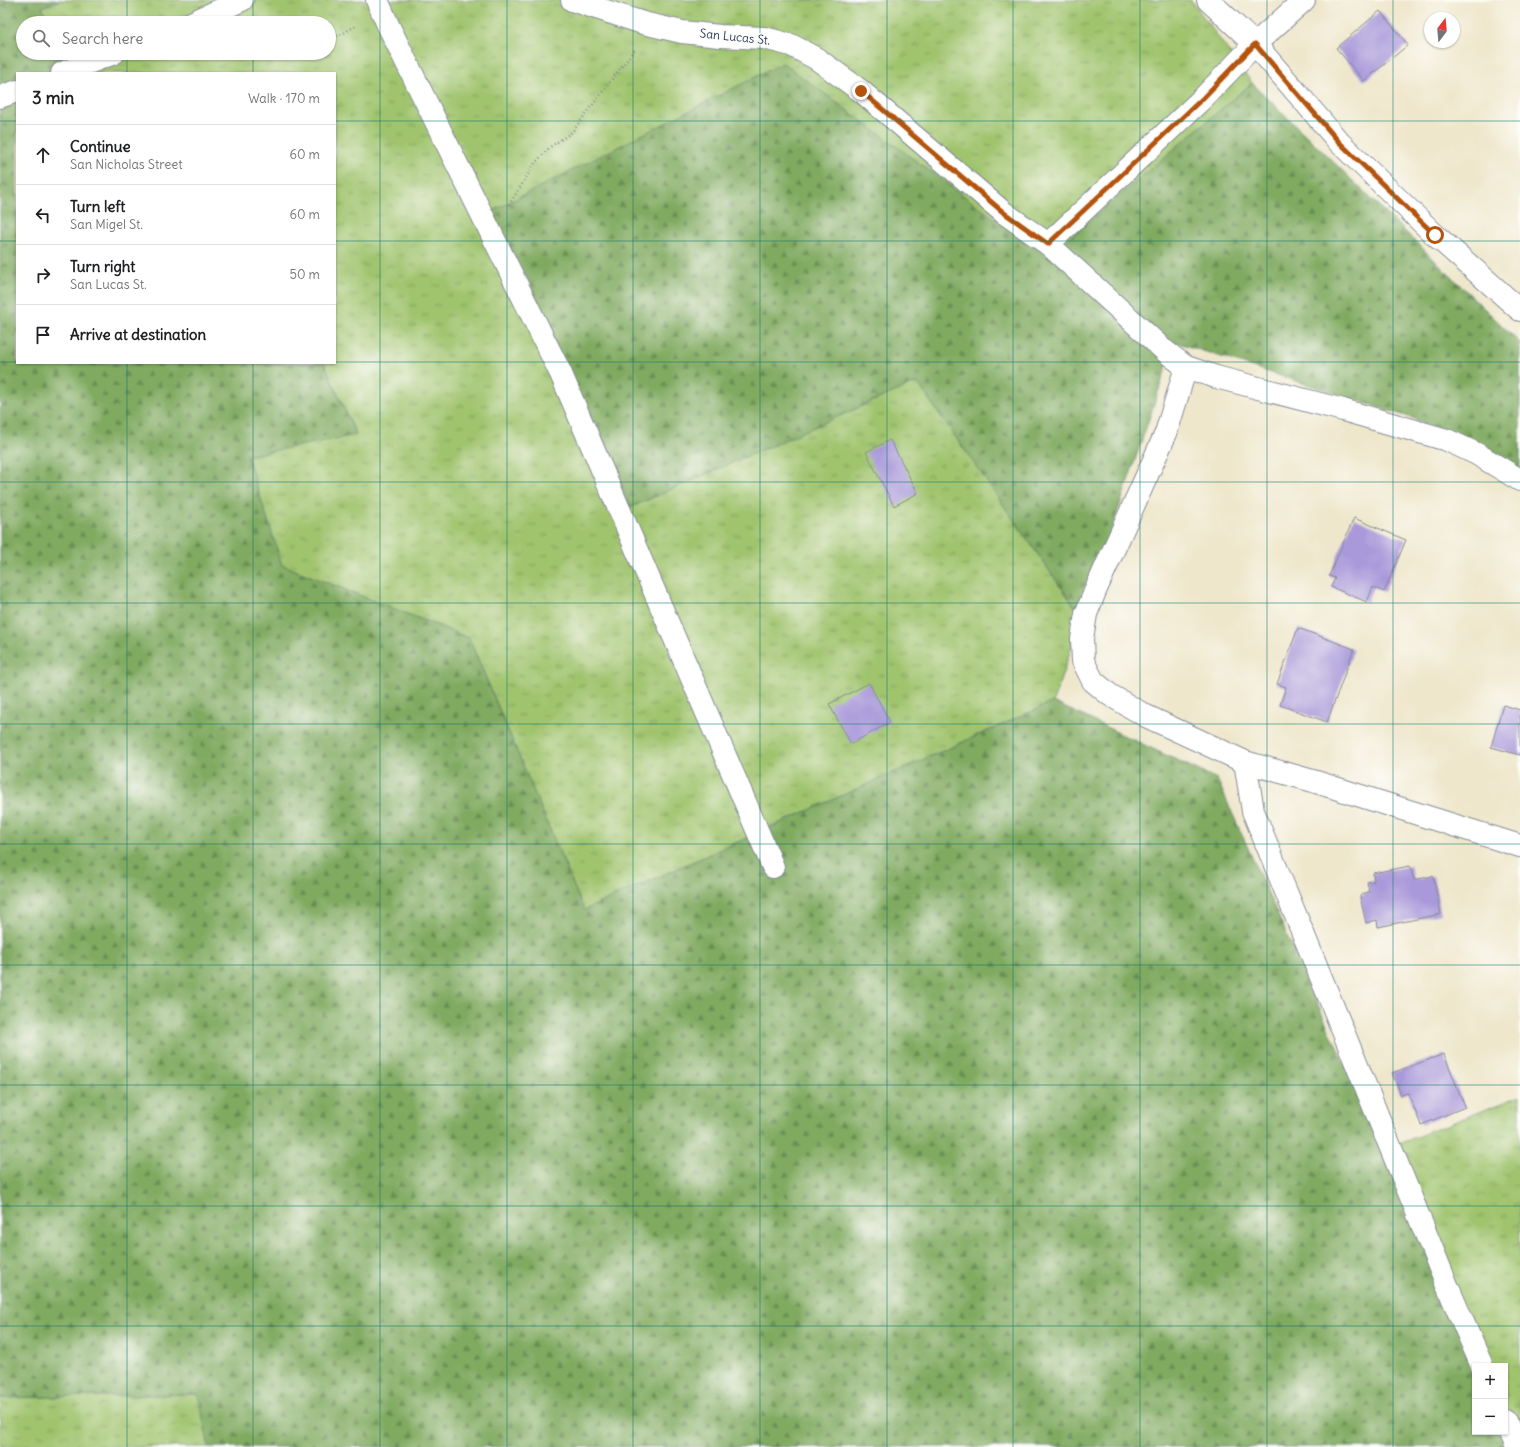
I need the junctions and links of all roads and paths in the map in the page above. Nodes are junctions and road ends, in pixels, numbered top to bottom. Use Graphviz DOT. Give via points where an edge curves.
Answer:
graph roads {
  1 [pos="242,0"];
  2 [pos="377,0"];
  3 [pos="572,0"];
  4 [pos="1208,0"];
  5 [pos="1304,0"];
  6 [pos="207,16"];
  7 [pos="653,26"];
  8 [pos="1255,44"];
  9 [pos="96,60"];
  10 [pos="65,72"];
  11 [pos="16,91"];
  12 [pos="0,97"];
  13 [pos="492,236"];
  14 [pos="1048,244"];
  15 [pos="1520,310"];
  16 [pos="1186,367"];
  17 [pos="1520,480"];
  18 [pos="1245,762"];
  19 [pos="1520,846"];
  20 [pos="773,867"];
  21 [pos="1481,1363"];
  22 [pos="1508,1427"];
  23 [pos="1517,1447"];
  1 -- 6 [label="street"];
  2 -- 13 [label="street"];
  3 -- 7 [label="street, San Lucas St."];
  4 -- 8 [label="street"];
  5 -- 8 [label="street"];
  7 -- 13 [label="path" via="572,132 550,147 535,163"];
  7 -- 14 [label="street, San Lucas St." via="682,32 764,38 791,45 818,59 861,91 1003,212"];
  8 -- 14 [label="street" via="1203,98"];
  8 -- 15 [label="street" via="1339,142 1435,235"];
  9 -- 10 [label="street"];
  11 -- 12 [label="street"];
  13 -- 20 [label="street" via="561,374"];
  14 -- 16 [label="street, San Lucas St." via="1165,351"];
  16 -- 17 [label="street, San Lucas St." via="1447,440 1477,454"];
  16 -- 18 [label="street" via="1166,433 1086,614 1082,661 1093,681 1110,695 1146,716"];
  18 -- 19 [label="street"];
  18 -- 21 [label="street" via="1253,811"];
  22 -- 23 [label="street"];
}
